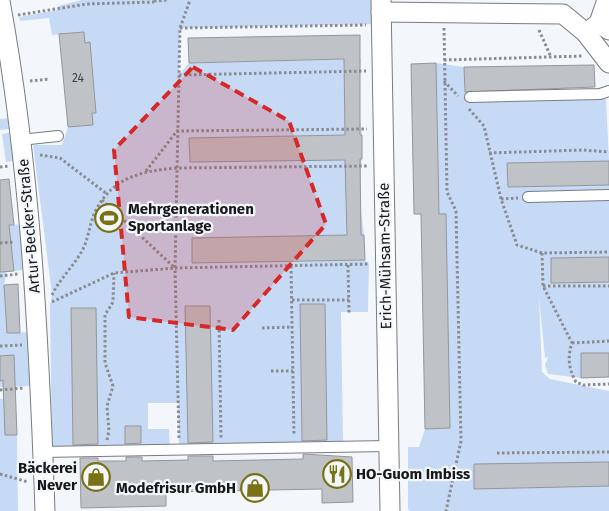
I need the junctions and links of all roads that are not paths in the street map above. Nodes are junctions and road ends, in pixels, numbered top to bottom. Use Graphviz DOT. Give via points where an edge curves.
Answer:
graph roads {
  1 [pos="607,0"];
  2 [pos="2,9"];
  3 [pos="381,12"];
  4 [pos="598,29"];
  5 [pos="606,59"];
  6 [pos="609,91"];
  7 [pos="465,100"];
  8 [pos="58,136"];
  9 [pos="20,140"];
  10 [pos="609,195"];
  11 [pos="528,197"];
  12 [pos="388,446"];
  13 [pos="42,452"];
  14 [pos="46,511"];
  15 [pos="390,511"];
  1 -- 4 [label="street"];
  2 -- 9 [label="street, Artur-Becker-Straße"];
  3 -- 4 [label="street" via="563,14"];
  3 -- 12 [label="street, Erich-Mühsam-Straße"];
  4 -- 5 [label="street"];
  6 -- 7 [label="lane"];
  8 -- 9 [label="lane"];
  9 -- 13 [label="street, Artur-Becker-Straße" via="38,329"];
  10 -- 11 [label="lane"];
  12 -- 13 [label="lane"];
  12 -- 15 [label="street, Erich-Mühsam-Straße"];
  13 -- 14 [label="street, Artur-Becker-Straße"];
}
